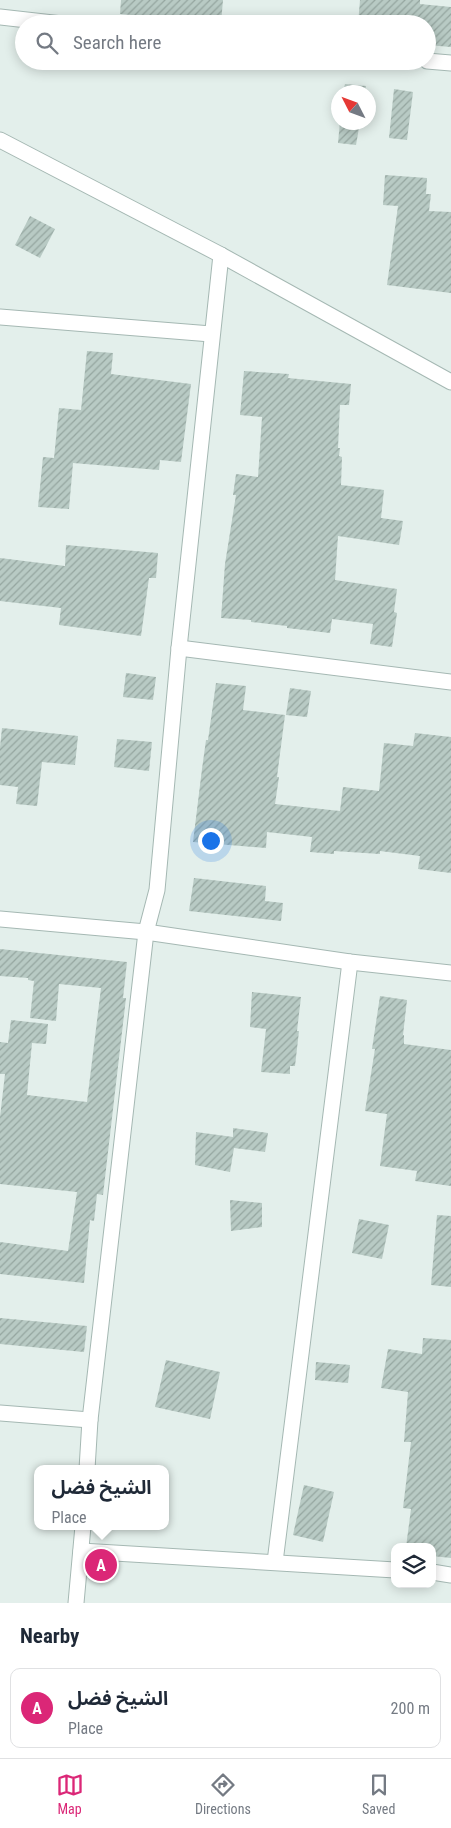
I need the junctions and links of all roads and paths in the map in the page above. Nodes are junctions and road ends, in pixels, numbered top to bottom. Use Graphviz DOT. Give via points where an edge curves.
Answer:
graph roads {
  1 [pos="0,18"];
  2 [pos="15,19"];
  3 [pos="436,62"];
  4 [pos="451,63"];
  5 [pos="0,140"];
  6 [pos="221,255"];
  7 [pos="0,317"];
  8 [pos="212,334"];
  9 [pos="451,382"];
  10 [pos="179,648"];
  11 [pos="451,682"];
  12 [pos="0,919"];
  13 [pos="146,932"];
  14 [pos="350,962"];
  15 [pos="451,973"];
  16 [pos="0,1413"];
  17 [pos="90,1420"];
  18 [pos="87,1465"];
  19 [pos="83,1530"];
  20 [pos="81,1551"];
  21 [pos="275,1562"];
  22 [pos="391,1570"];
  23 [pos="436,1573"];
  24 [pos="451,1575"];
  25 [pos="76,1603"];
  1 -- 2 [label="street"];
  3 -- 4 [label="street"];
  5 -- 6 [label="street"];
  6 -- 8 [label="street"];
  6 -- 9 [label="street"];
  7 -- 8 [label="street"];
  8 -- 10 [label="street"];
  10 -- 11 [label="street"];
  10 -- 13 [label="street" via="157,890"];
  12 -- 13 [label="street"];
  13 -- 14 [label="street"];
  13 -- 17 [label="street"];
  14 -- 15 [label="street"];
  14 -- 21 [label="street"];
  16 -- 17 [label="street"];
  17 -- 18 [label="street"];
  19 -- 20 [label="street"];
  20 -- 21 [label="street"];
  20 -- 25 [label="street"];
  21 -- 22 [label="street"];
  23 -- 24 [label="street"];
}
